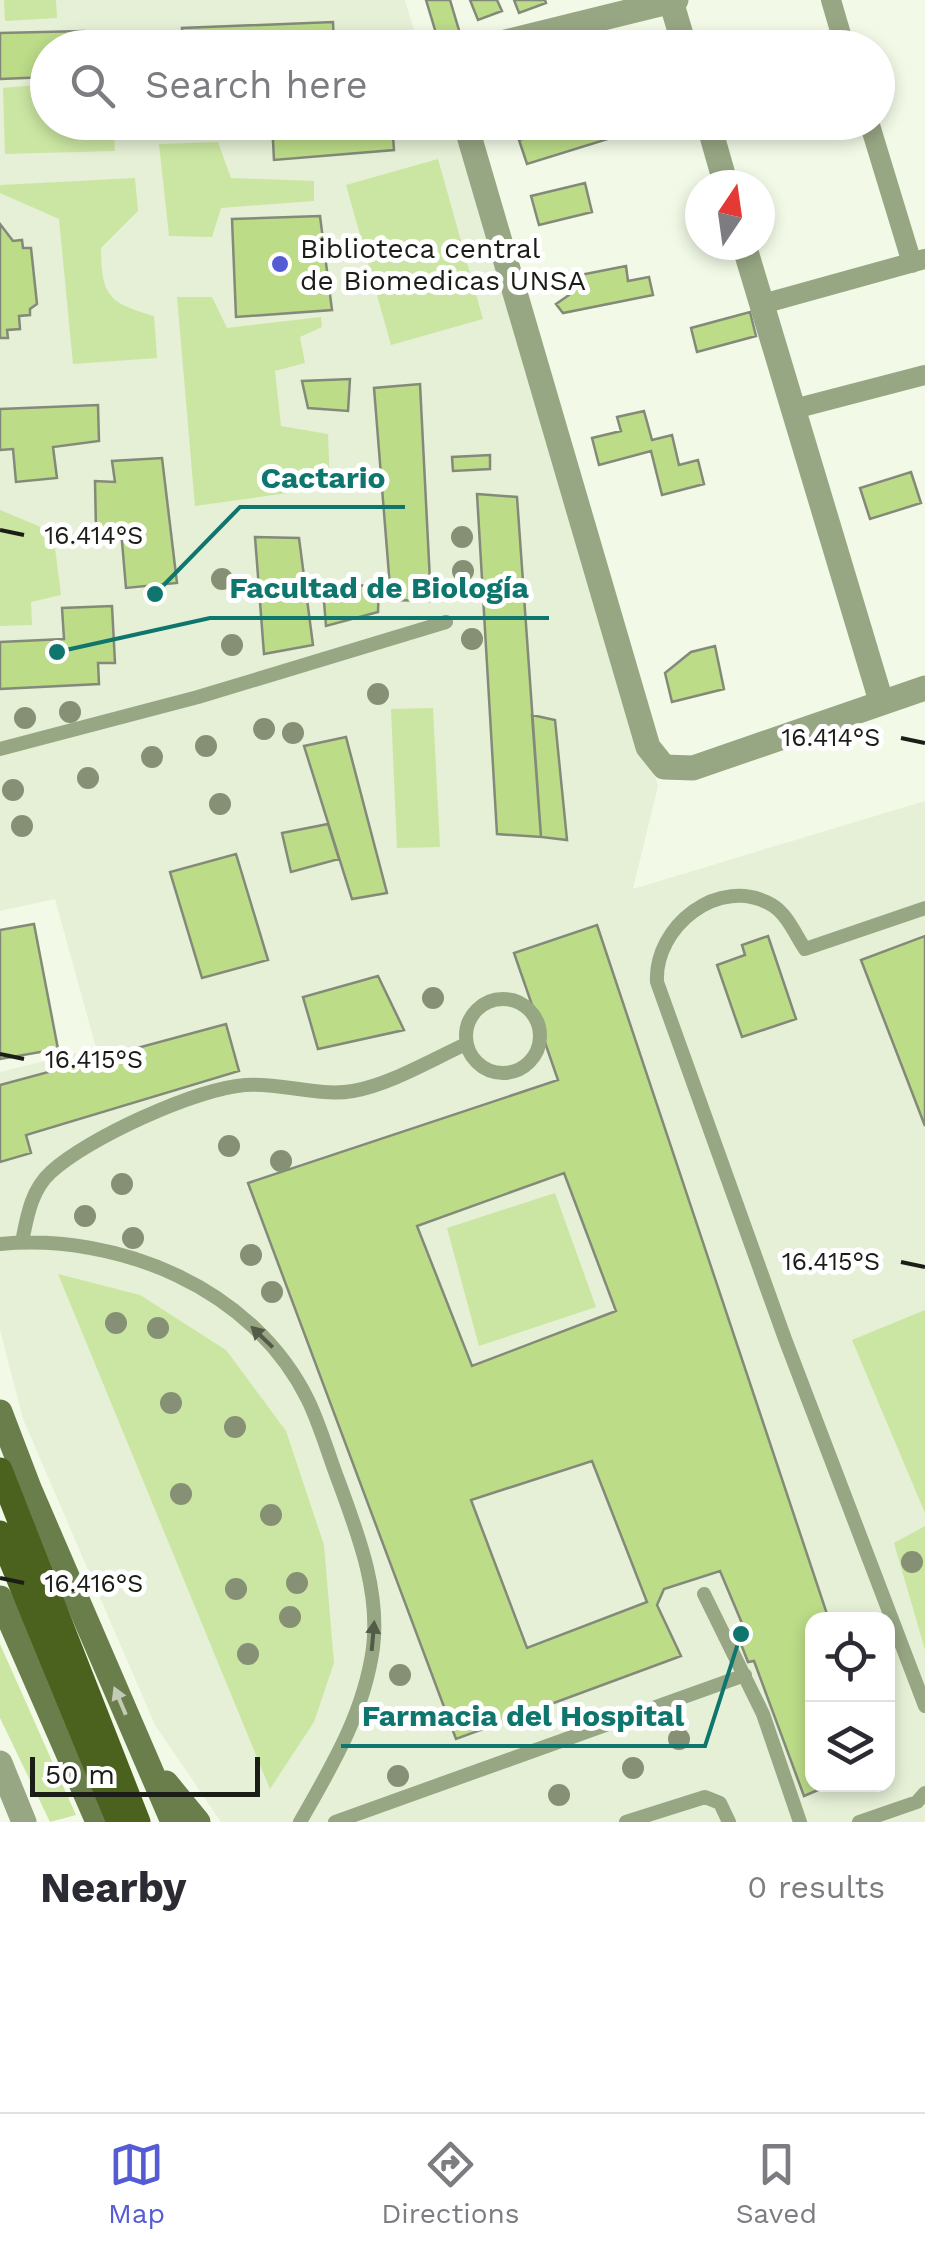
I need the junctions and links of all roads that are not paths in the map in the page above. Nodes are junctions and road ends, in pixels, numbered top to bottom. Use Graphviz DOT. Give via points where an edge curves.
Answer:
graph roads {
  1 [pos="831,0"];
  2 [pos="673,1"];
  3 [pos="555,30"];
  4 [pos="680,30"];
  5 [pos="840,30"];
  6 [pos="471,140"];
  7 [pos="713,140"];
  8 [pos="875,140"];
  9 [pos="722,170"];
  10 [pos="749,260"];
  11 [pos="919,261"];
  12 [pos="762,304"];
  13 [pos="925,375"];
  14 [pos="794,410"];
  15 [pos="446,622"];
  16 [pos="925,688"];
  17 [pos="881,701"];
  18 [pos="0,750"];
  19 [pos="925,908"];
  20 [pos="466,1044"];
  21 [pos="22,1242"];
  22 [pos="0,1244"];
  23 [pos="0,1412"];
  24 [pos="0,1470"];
  25 [pos="0,1533"];
  26 [pos="704,1594"];
  27 [pos="0,1598"];
  28 [pos="745,1675"];
  29 [pos="925,1706"];
  30 [pos="144,1756"];
  31 [pos="0,1763"];
  32 [pos="925,1793"];
  33 [pos="24,1822"];
  34 [pos="98,1822"];
  35 [pos="120,1822"];
  36 [pos="138,1822"];
  37 [pos="174,1822"];
  38 [pos="198,1822"];
  39 [pos="300,1822"];
  40 [pos="335,1822"];
  41 [pos="626,1822"];
  42 [pos="729,1822"];
  43 [pos="800,1822"];
  44 [pos="860,1822"];
  1 -- 5 [label="street"];
  2 -- 3 [label="street"];
  2 -- 4 [label="street"];
  6 -- 17 [label="street" via="648,747 664,767 693,768"];
  7 -- 9 [label="street"];
  8 -- 11 [label="street"];
  10 -- 12 [label="street"];
  11 -- 12 [label="street"];
  12 -- 14 [label="street"];
  13 -- 14 [label="street"];
  14 -- 17 [label="street"];
  15 -- 18 [label="lane"];
  16 -- 17 [label="street"];
  19 -- 29 [label="lane" via="804,949 773,906 727,898 678,921 656,966 785,1339"];
  20 -- 20 [label="lane" via="481,1066 506,1074 534,1057 540,1030 530,1009 515,1000 490,1000 469,1019"];
  20 -- 21 [label="lane" via="364,1089 242,1085 174,1104 50,1172 31,1201"];
  21 -- 22 [label="lane"];
  39 -- 21 [label="lane, one-way" via="350,1733 373,1648 375,1607 348,1507 308,1400 271,1345 199,1287 116,1252"];
  30 -- 23 [label="main road, one-way"];
  24 -- 36 [label="main road"];
  25 -- 35 [label="main road"];
  26 -- 28 [label="lane"];
  27 -- 34 [label="main road"];
  28 -- 40 [label="lane"];
  28 -- 43 [label="lane"];
  30 -- 37 [label="main road"];
  30 -- 38 [label="main road"];
  31 -- 33 [label="street"];
  32 -- 44 [label="lane"];
  41 -- 42 [label="lane" via="705,1798 714,1798"];
}
